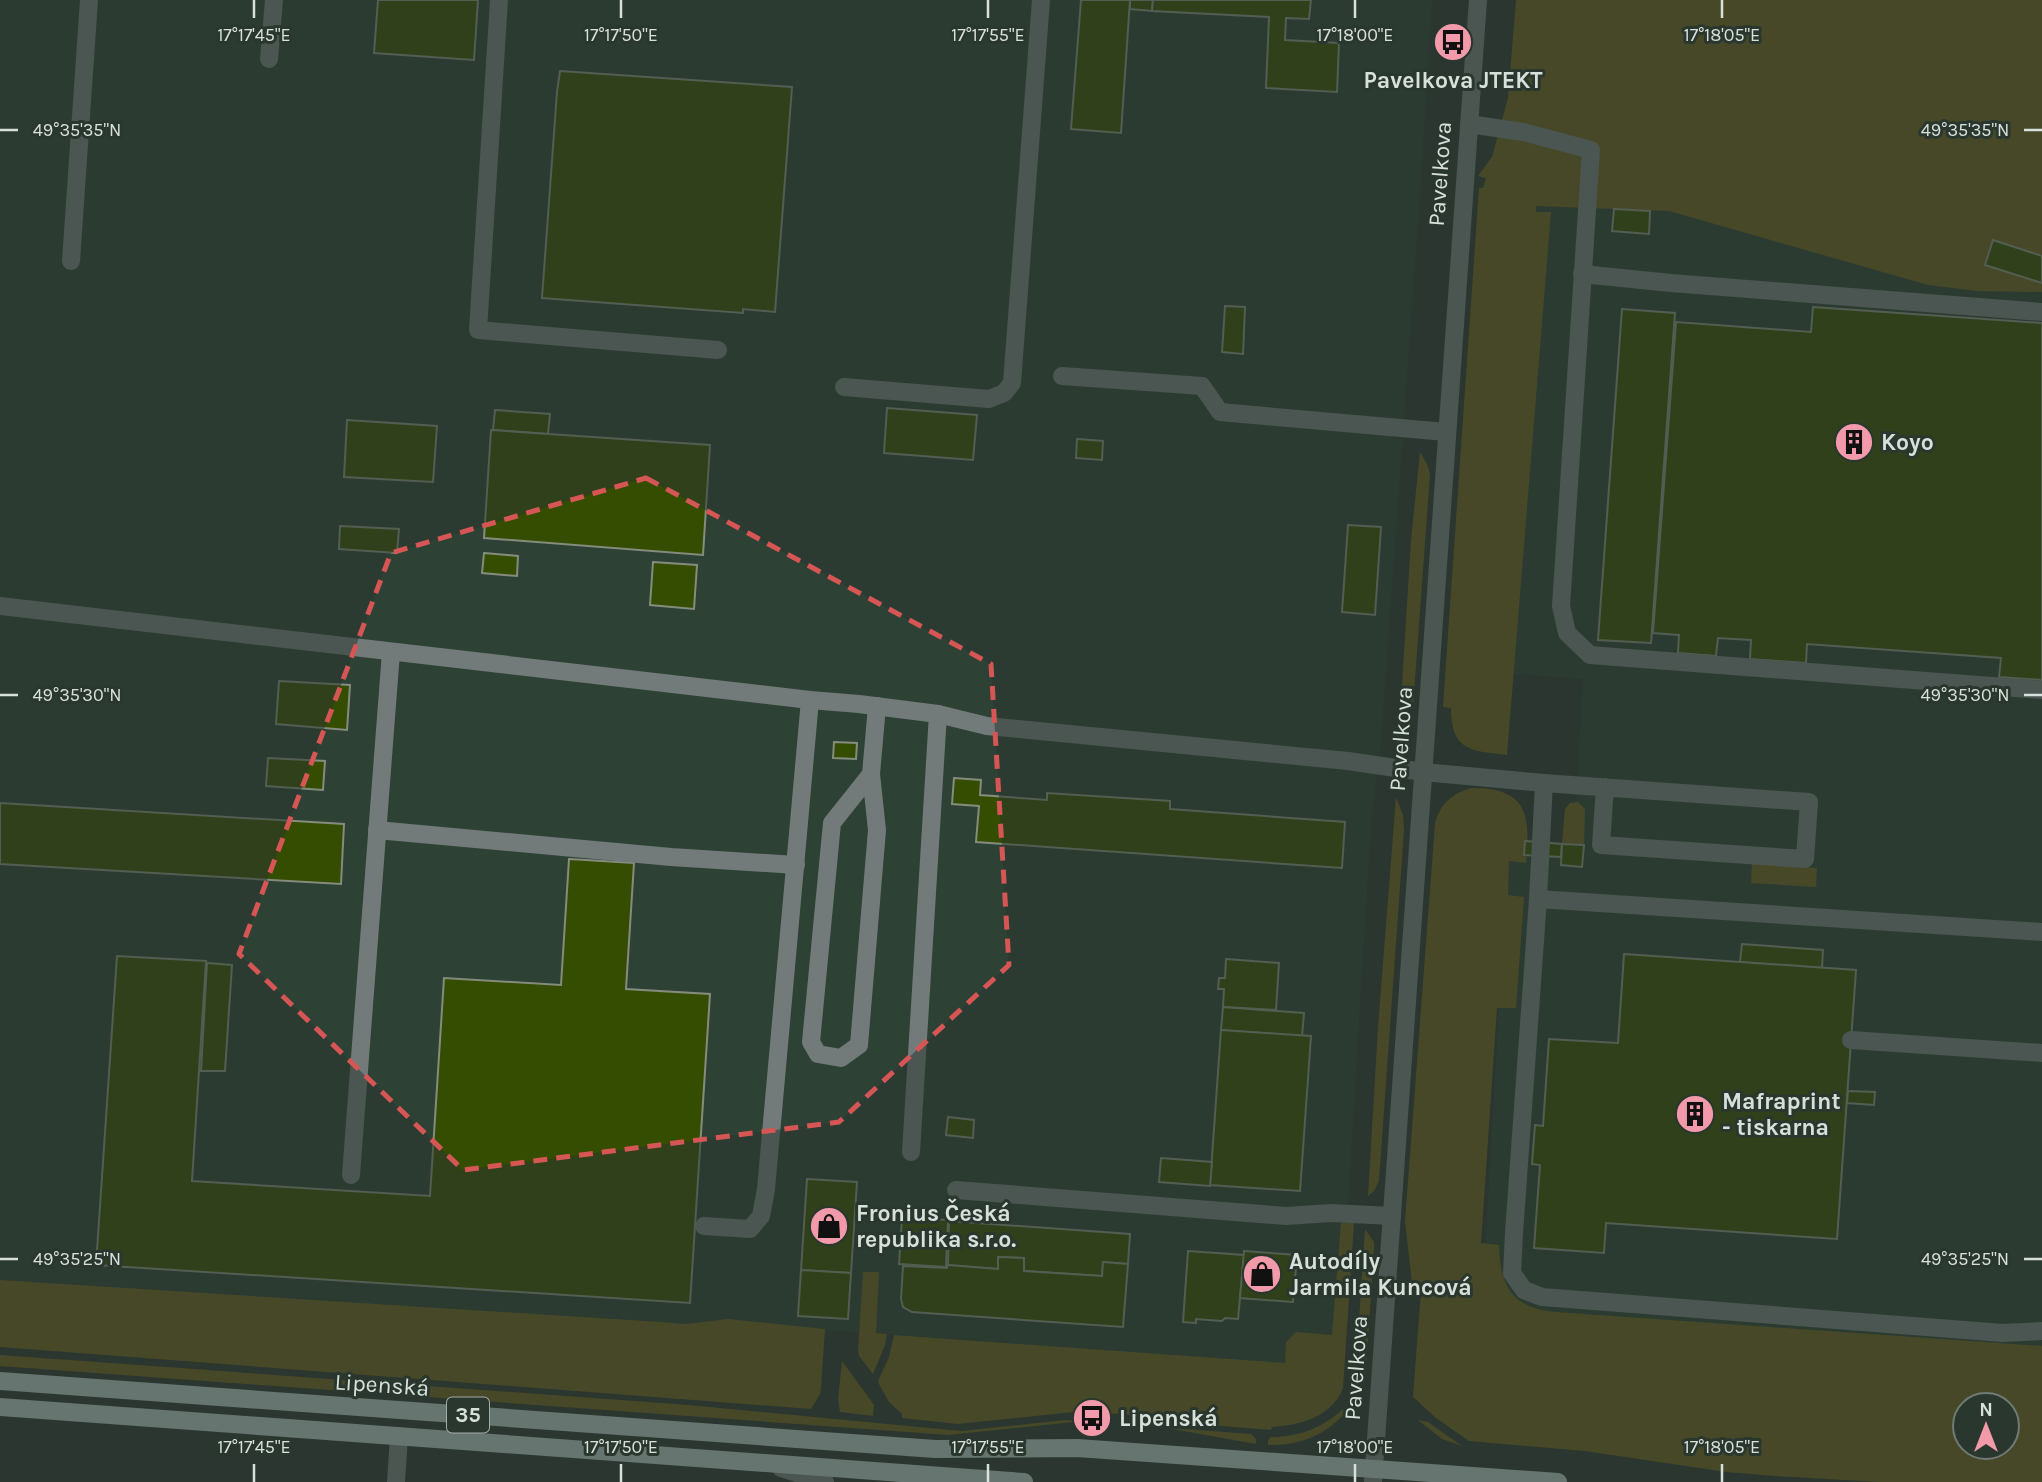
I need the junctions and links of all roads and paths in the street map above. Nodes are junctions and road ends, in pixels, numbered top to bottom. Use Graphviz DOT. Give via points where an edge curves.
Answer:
graph roads {
  1 [pos="89,0"];
  2 [pos="274,0"];
  3 [pos="499,0"];
  4 [pos="1041,0"];
  5 [pos="1478,0"];
  6 [pos="269,59"];
  7 [pos="1469,124"];
  8 [pos="71,261"];
  9 [pos="1583,274"];
  10 [pos="2042,312"];
  11 [pos="718,350"];
  12 [pos="1062,376"];
  13 [pos="844,387"];
  14 [pos="1446,432"];
  15 [pos="0,606"];
  16 [pos="391,652"];
  17 [pos="2042,691"];
  18 [pos="810,701"];
  19 [pos="877,706"];
  20 [pos="938,714"];
  21 [pos="1423,772"];
  22 [pos="871,774"];
  23 [pos="1544,783"];
  24 [pos="1605,787"];
  25 [pos="377,830"];
  26 [pos="796,865"];
  27 [pos="1538,899"];
  28 [pos="2042,932"];
  29 [pos="1851,1040"];
  30 [pos="2042,1053"];
  31 [pos="911,1152"];
  32 [pos="351,1175"];
  33 [pos="956,1190"];
  34 [pos="1392,1216"];
  35 [pos="704,1226"];
  36 [pos="2042,1331"];
  37 [pos="0,1381"];
  38 [pos="0,1407"];
  39 [pos="399,1436"];
  40 [pos="768,1464"];
  41 [pos="1373,1476"];
  42 [pos="396,1482"];
  43 [pos="825,1482"];
  44 [pos="1024,1482"];
  45 [pos="1558,1482"];
  1 -- 8 [label="street"];
  2 -- 6 [label="street"];
  3 -- 11 [label="street" via="478,330"];
  4 -- 13 [label="street" via="1012,383 1004,393 989,399"];
  5 -- 7 [label="street, Pavelkova"];
  7 -- 9 [label="street" via="1591,150"];
  7 -- 14 [label="street, Pavelkova"];
  9 -- 10 [label="street"];
  9 -- 17 [label="street" via="1560,606 1567,633 1590,655"];
  12 -- 14 [label="street" via="1202,386 1220,412"];
  14 -- 21 [label="street, Pavelkova"];
  15 -- 16 [label="street"];
  16 -- 18 [label="street"];
  16 -- 25 [label="street"];
  18 -- 19 [label="street"];
  18 -- 26 [label="street"];
  19 -- 20 [label="street"];
  19 -- 22 [label="street"];
  20 -- 21 [label="street" via="987,726"];
  20 -- 31 [label="street"];
  21 -- 23 [label="street"];
  21 -- 34 [label="street, Pavelkova"];
  22 -- 22 [label="street" via="877,830 859,1045 841,1058 818,1054 811,1042 832,823"];
  23 -- 24 [label="street"];
  23 -- 27 [label="street"];
  24 -- 24 [label="street" via="1601,845 1805,859 1809,802"];
  25 -- 26 [label="street"];
  25 -- 32 [label="street"];
  26 -- 35 [label="street" via="761,1216 750,1229"];
  27 -- 28 [label="street"];
  27 -- 36 [label="street" via="1512,1272 1524,1290 1542,1297 2003,1333"];
  29 -- 30 [label="street"];
  33 -- 34 [label="street" via="1286,1216"];
  34 -- 41 [label="street, Pavelkova"];
  37 -- 41 [label="main road, Lipenská / 35" via="921,1448 1077,1448"];
  38 -- 39 [label="main road, 35"];
  39 -- 40 [label="main road, 35"];
  39 -- 42 [label="street"];
  40 -- 43 [label="street"];
  40 -- 44 [label="main road, 35"];
  41 -- 45 [label="main road, Lipenská / 35"];
}
